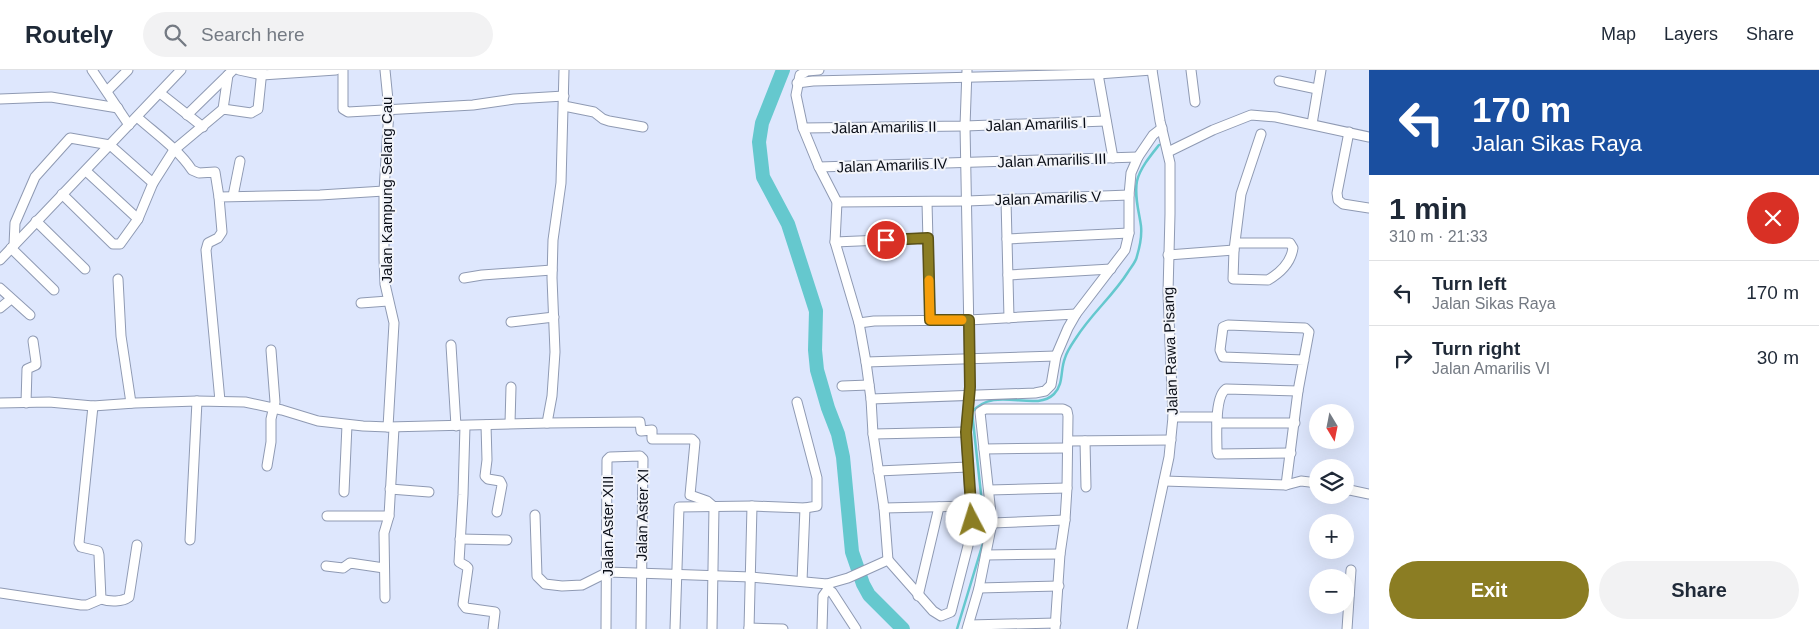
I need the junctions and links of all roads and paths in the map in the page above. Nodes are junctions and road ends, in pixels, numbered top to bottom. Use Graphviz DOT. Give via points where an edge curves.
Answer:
graph roads {
  1 [pos="92,70"];
  2 [pos="128,70"];
  3 [pos="181,70"];
  4 [pos="240,70"];
  5 [pos="338,70"];
  6 [pos="385,70"];
  7 [pos="564,70"];
  8 [pos="813,70"];
  9 [pos="820,70"];
  10 [pos="850,70"];
  11 [pos="1152,70"];
  12 [pos="1191,70"];
  13 [pos="1321,70"];
  14 [pos="231,72"];
  15 [pos="262,72"];
  16 [pos="967,74"];
  17 [pos="1098,74"];
  18 [pos="851,80"];
  19 [pos="812,81"];
  20 [pos="1279,81"];
  21 [pos="797,83"];
  22 [pos="1317,89"];
  23 [pos="107,91"];
  24 [pos="160,93"];
  25 [pos="564,96"];
  26 [pos="0,99"];
  27 [pos="1195,102"];
  28 [pos="564,106"];
  29 [pos="118,108"];
  30 [pos="223,109"];
  31 [pos="389,110"];
  32 [pos="187,114"];
  33 [pos="137,117"];
  34 [pos="1106,121"];
  35 [pos="129,124"];
  36 [pos="1312,124"];
  37 [pos="965,126"];
  38 [pos="203,127"];
  39 [pos="643,127"];
  40 [pos="802,128"];
  41 [pos="1162,128"];
  42 [pos="1349,132"];
  43 [pos="1261,134"];
  44 [pos="1369,137"];
  45 [pos="110,145"];
  46 [pos="174,150"];
  47 [pos="1168,152"];
  48 [pos="1138,157"];
  49 [pos="1113,158"];
  50 [pos="240,161"];
  51 [pos="966,162"];
  52 [pos="819,167"];
  53 [pos="86,171"];
  54 [pos="153,183"];
  55 [pos="384,190"];
  56 [pos="62,194"];
  57 [pos="1129,195"];
  58 [pos="233,196"];
  59 [pos="219,197"];
  60 [pos="1006,200"];
  61 [pos="967,201"];
  62 [pos="837,202"];
  63 [pos="927,202"];
  64 [pos="1369,208"];
  65 [pos="138,219"];
  66 [pos="36,221"];
  67 [pos="1129,233"];
  68 [pos="928,238"];
  69 [pos="1007,238"];
  70 [pos="835,242"];
  71 [pos="1236,246"];
  72 [pos="12,247"];
  73 [pos="1168,255"];
  74 [pos="0,260"];
  75 [pos="85,269"];
  76 [pos="1111,269"];
  77 [pos="552,270"];
  78 [pos="1008,275"];
  79 [pos="464,278"];
  80 [pos="118,279"];
  81 [pos="0,288"];
  82 [pos="54,290"];
  83 [pos="11,299"];
  84 [pos="388,301"];
  85 [pos="361,303"];
  86 [pos="0,308"];
  87 [pos="1076,314"];
  88 [pos="30,315"];
  89 [pos="554,317"];
  90 [pos="1009,318"];
  91 [pos="930,320"];
  92 [pos="969,320"];
  93 [pos="511,322"];
  94 [pos="859,323"];
  95 [pos="33,341"];
  96 [pos="451,345"];
  97 [pos="271,350"];
  98 [pos="1056,356"];
  99 [pos="969,358"];
  100 [pos="1304,360"];
  101 [pos="866,362"];
  102 [pos="869,385"];
  103 [pos="842,386"];
  104 [pos="511,387"];
  105 [pos="1298,391"];
  106 [pos="969,396"];
  107 [pos="871,399"];
  108 [pos="197,401"];
  109 [pos="220,401"];
  110 [pos="797,402"];
  111 [pos="0,403"];
  112 [pos="26,403"];
  113 [pos="131,403"];
  114 [pos="93,406"];
  115 [pos="274,408"];
  116 [pos="1173,417"];
  117 [pos="1217,420"];
  118 [pos="510,423"];
  119 [pos="547,423"];
  120 [pos="1295,423"];
  121 [pos="347,424"];
  122 [pos="486,425"];
  123 [pos="461,426"];
  124 [pos="391,427"];
  125 [pos="966,432"];
  126 [pos="873,434"];
  127 [pos="1171,440"];
  128 [pos="1085,441"];
  129 [pos="1068,444"];
  130 [pos="984,448"];
  131 [pos="1291,453"];
  132 [pos="642,457"];
  133 [pos="267,466"];
  134 [pos="968,468"];
  135 [pos="878,471"];
  136 [pos="1164,481"];
  137 [pos="1309,482"];
  138 [pos="1286,485"];
  139 [pos="1086,487"];
  140 [pos="1067,488"];
  141 [pos="390,490"];
  142 [pos="989,490"];
  143 [pos="1354,491"];
  144 [pos="344,492"];
  145 [pos="428,492"];
  146 [pos="1369,494"];
  147 [pos="752,506"];
  148 [pos="971,506"];
  149 [pos="714,507"];
  150 [pos="939,507"];
  151 [pos="805,508"];
  152 [pos="884,508"];
  153 [pos="497,512"];
  154 [pos="535,514"];
  155 [pos="327,516"];
  156 [pos="389,516"];
  157 [pos="1065,520"];
  158 [pos="992,523"];
  159 [pos="460,539"];
  160 [pos="190,540"];
  161 [pos="507,540"];
  162 [pos="137,545"];
  163 [pos="1060,554"];
  164 [pos="986,555"];
  165 [pos="888,560"];
  166 [pos="326,566"];
  167 [pos="384,568"];
  168 [pos="608,572"];
  169 [pos="642,573"];
  170 [pos="676,574"];
  171 [pos="714,576"];
  172 [pos="751,577"];
  173 [pos="802,581"];
  174 [pos="827,586"];
  175 [pos="1059,586"];
  176 [pos="979,588"];
  177 [pos="0,593"];
  178 [pos="918,596"];
  179 [pos="385,598"];
  180 [pos="101,599"];
  181 [pos="1348,614"];
  182 [pos="1056,626"];
  183 [pos="968,627"];
  184 [pos="749,628"];
  185 [pos="493,629"];
  186 [pos="606,629"];
  187 [pos="641,629"];
  188 [pos="675,629"];
  189 [pos="712,629"];
  190 [pos="783,629"];
  191 [pos="822,629"];
  192 [pos="856,629"];
  193 [pos="1132,629"];
  194 [pos="1347,629"];
  1 -- 23 [label="street"];
  2 -- 23 [label="street"];
  3 -- 24 [label="street"];
  4 -- 15 [label="street"];
  5 -- 15 [label="street"];
  5 -- 31 [label="street" via="345,111"];
  6 -- 31 [label="street, Jalan Kampung Selang Cau"];
  7 -- 25 [label="street"];
  8 -- 9 [label="street"];
  8 -- 19 [label="street"];
  8 -- 21 [label="street" via="800,75"];
  10 -- 18 [label="street"];
  11 -- 17 [label="street"];
  11 -- 41 [label="street, Jalan Rawa Pisang"];
  12 -- 27 [label="street"];
  13 -- 22 [label="street"];
  14 -- 30 [label="street"];
  14 -- 32 [label="street"];
  15 -- 30 [label="street" via="255,112"];
  16 -- 17 [label="street"];
  16 -- 18 [label="street"];
  16 -- 37 [label="street"];
  17 -- 34 [label="street"];
  18 -- 19 [label="street"];
  19 -- 21 [label="street"];
  20 -- 22 [label="street"];
  21 -- 40 [label="street"];
  22 -- 36 [label="street"];
  23 -- 29 [label="street"];
  24 -- 32 [label="street"];
  24 -- 33 [label="street"];
  25 -- 28 [label="street"];
  25 -- 31 [label="street"];
  26 -- 29 [label="street" via="51,97"];
  28 -- 39 [label="street" via="594,112 609,121"];
  28 -- 77 [label="street" via="561,184 552,240"];
  29 -- 35 [label="street"];
  30 -- 38 [label="street"];
  31 -- 55 [label="street, Jalan Kampung Selang Cau"];
  32 -- 38 [label="street"];
  33 -- 35 [label="street"];
  33 -- 46 [label="street"];
  34 -- 37 [label="street, Jalan Amarilis I"];
  34 -- 49 [label="street"];
  35 -- 45 [label="street"];
  36 -- 42 [label="street"];
  36 -- 47 [label="street" via="1251,115"];
  37 -- 40 [label="street, Jalan Amarilis II"];
  37 -- 51 [label="street"];
  38 -- 46 [label="street"];
  40 -- 52 [label="street"];
  41 -- 47 [label="street, Jalan Rawa Pisang"];
  41 -- 48 [label="street"];
  42 -- 44 [label="street"];
  42 -- 64 [label="street" via="1338,200 1343,204"];
  43 -- 71 [label="street" via="1241,194"];
  45 -- 53 [label="street"];
  45 -- 54 [label="street"];
  45 -- 72 [label="street" via="70,138 34,176 16,223"];
  46 -- 54 [label="street"];
  46 -- 59 [label="street" via="192,170 215,172"];
  47 -- 73 [label="street, Jalan Rawa Pisang"];
  48 -- 49 [label="street, Jalan Amarilis III"];
  48 -- 57 [label="street" via="1131,172"];
  49 -- 51 [label="street, Jalan Amarilis III"];
  50 -- 58 [label="street"];
  51 -- 52 [label="street, Jalan Amarilis IV"];
  51 -- 61 [label="street"];
  52 -- 62 [label="street"];
  53 -- 56 [label="street"];
  53 -- 65 [label="street"];
  54 -- 65 [label="street"];
  55 -- 58 [label="street"];
  55 -- 84 [label="street, Jalan Kampung Selang Cau"];
  56 -- 65 [label="street" via="113,244 120,244"];
  56 -- 66 [label="street"];
  57 -- 60 [label="street, Jalan Amarilis V"];
  57 -- 67 [label="street"];
  58 -- 59 [label="street"];
  59 -- 109 [label="street" via="222,232 208,243 206,250"];
  60 -- 61 [label="street, Jalan Amarilis V"];
  60 -- 69 [label="street"];
  61 -- 63 [label="street, Jalan Amarilis V"];
  61 -- 92 [label="street"];
  62 -- 63 [label="street, Jalan Amarilis V"];
  62 -- 70 [label="street"];
  63 -- 68 [label="street"];
  66 -- 72 [label="street"];
  66 -- 75 [label="street"];
  67 -- 69 [label="street"];
  67 -- 76 [label="street" via="1125,250"];
  68 -- 70 [label="street"];
  68 -- 91 [label="street"];
  69 -- 78 [label="street"];
  70 -- 94 [label="street"];
  71 -- 71 [label="street" via="1290,243 1293,248 1286,266 1268,280 1233,279"];
  71 -- 73 [label="street"];
  72 -- 74 [label="street"];
  72 -- 82 [label="street"];
  73 -- 116 [label="street, Jalan Rawa Pisang"];
  76 -- 78 [label="street"];
  76 -- 87 [label="street"];
  77 -- 79 [label="street"];
  77 -- 89 [label="street"];
  78 -- 90 [label="street"];
  80 -- 113 [label="street" via="121,336"];
  81 -- 83 [label="street"];
  83 -- 86 [label="street"];
  83 -- 88 [label="street"];
  84 -- 85 [label="street"];
  84 -- 124 [label="street, Jalan Kampung Selang Cau" via="394,323"];
  87 -- 90 [label="street"];
  87 -- 98 [label="street"];
  89 -- 93 [label="street"];
  89 -- 119 [label="street" via="555,352"];
  90 -- 92 [label="street"];
  91 -- 92 [label="street"];
  91 -- 94 [label="street"];
  92 -- 99 [label="street"];
  94 -- 101 [label="street"];
  95 -- 112 [label="street" via="36,365 26,369"];
  96 -- 123 [label="street"];
  97 -- 115 [label="street"];
  98 -- 99 [label="street"];
  98 -- 106 [label="street" via="1051,385 1045,391"];
  99 -- 101 [label="street"];
  99 -- 106 [label="street"];
  100 -- 100 [label="street" via="1309,334 1305,328 1223,327 1220,350 1223,357"];
  100 -- 105 [label="street"];
  101 -- 102 [label="street"];
  102 -- 103 [label="street"];
  102 -- 107 [label="street"];
  104 -- 118 [label="street"];
  105 -- 117 [label="street" via="1226,389 1220,396"];
  105 -- 120 [label="street"];
  106 -- 107 [label="street"];
  106 -- 125 [label="street"];
  107 -- 126 [label="street"];
  108 -- 109 [label="street"];
  108 -- 113 [label="street"];
  108 -- 160 [label="street"];
  109 -- 115 [label="street"];
  110 -- 151 [label="street" via="817,478 817,506"];
  111 -- 112 [label="street"];
  112 -- 114 [label="street"];
  113 -- 114 [label="street"];
  114 -- 180 [label="street" via="79,543 80,548 98,551"];
  115 -- 121 [label="street" via="318,421"];
  115 -- 133 [label="street"];
  116 -- 117 [label="street"];
  116 -- 127 [label="street, Jalan Rawa Pisang"];
  117 -- 120 [label="street"];
  117 -- 131 [label="street" via="1218,454"];
  118 -- 119 [label="street"];
  118 -- 122 [label="street"];
  119 -- 149 [label="street" via="640,422 641,431 652,430 652,439 692,439 695,445 690,495"];
  120 -- 131 [label="street"];
  121 -- 124 [label="street"];
  121 -- 144 [label="street"];
  122 -- 123 [label="street"];
  122 -- 153 [label="street" via="485,476 500,481 502,485"];
  123 -- 124 [label="street"];
  123 -- 159 [label="street" via="463,495"];
  124 -- 141 [label="street, Jalan Kampung Selang Cau"];
  125 -- 126 [label="street"];
  125 -- 134 [label="street"];
  126 -- 135 [label="street"];
  127 -- 128 [label="street"];
  127 -- 136 [label="street, Jalan Rawa Pisang"];
  128 -- 129 [label="street"];
  128 -- 139 [label="street"];
  129 -- 130 [label="street"];
  129 -- 130 [label="street" via="1068,416 1063,409 984,409 980,412"];
  129 -- 140 [label="street"];
  130 -- 142 [label="street"];
  131 -- 138 [label="street"];
  132 -- 168 [label="street, Jalan Aster XIII" via="610,457 607,460"];
  132 -- 169 [label="street, Jalan Aster XI"];
  134 -- 135 [label="street"];
  134 -- 148 [label="street"];
  135 -- 152 [label="street"];
  136 -- 138 [label="street"];
  136 -- 193 [label="street, Jalan Rawa Pisang"];
  137 -- 138 [label="street"];
  140 -- 142 [label="street"];
  140 -- 157 [label="street"];
  141 -- 145 [label="street"];
  141 -- 156 [label="street, Jalan Kampung Selang Cau"];
  142 -- 158 [label="street"];
  143 -- 146 [label="street"];
  147 -- 149 [label="street"];
  147 -- 151 [label="street"];
  147 -- 172 [label="street"];
  148 -- 150 [label="street"];
  148 -- 178 [label="street" via="972,530 951,612 941,616"];
  149 -- 170 [label="street" via="679,507"];
  149 -- 171 [label="street"];
  150 -- 152 [label="street"];
  150 -- 178 [label="street"];
  151 -- 173 [label="street"];
  152 -- 165 [label="street"];
  154 -- 168 [label="street" via="537,576 541,582 582,585"];
  155 -- 156 [label="street"];
  156 -- 167 [label="street, Jalan Kampung Selang Cau" via="384,533"];
  157 -- 158 [label="street"];
  157 -- 163 [label="street"];
  158 -- 164 [label="street"];
  159 -- 161 [label="street"];
  159 -- 185 [label="street" via="458,562 468,568 464,606 495,612"];
  162 -- 180 [label="street" via="130,597 112,601"];
  163 -- 164 [label="street"];
  163 -- 175 [label="street"];
  164 -- 176 [label="street"];
  165 -- 174 [label="street"];
  165 -- 178 [label="street"];
  166 -- 167 [label="street" via="343,568 350,563"];
  167 -- 179 [label="street, Jalan Kampung Selang Cau"];
  168 -- 169 [label="street"];
  168 -- 186 [label="street, Jalan Aster XIII"];
  169 -- 170 [label="street"];
  169 -- 187 [label="street, Jalan Aster XI"];
  170 -- 171 [label="street"];
  170 -- 188 [label="street"];
  171 -- 172 [label="street"];
  171 -- 189 [label="street"];
  172 -- 173 [label="street"];
  172 -- 184 [label="street"];
  173 -- 174 [label="street"];
  174 -- 191 [label="street" via="823,596"];
  174 -- 192 [label="street"];
  175 -- 176 [label="street"];
  175 -- 182 [label="street"];
  176 -- 183 [label="street"];
  177 -- 180 [label="street" via="81,605"];
  181 -- 194 [label="street"];
  182 -- 183 [label="street"];
  184 -- 190 [label="street"];
}
